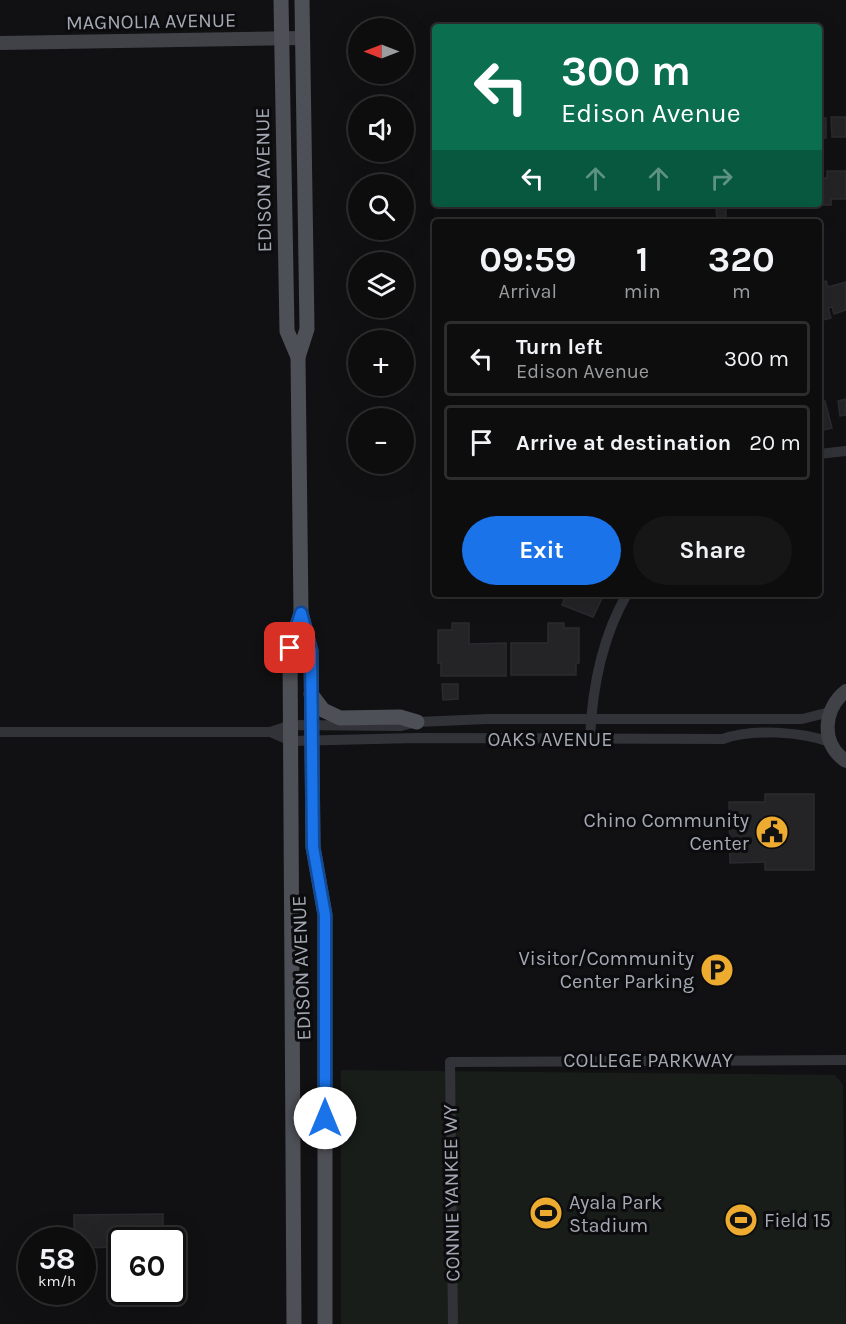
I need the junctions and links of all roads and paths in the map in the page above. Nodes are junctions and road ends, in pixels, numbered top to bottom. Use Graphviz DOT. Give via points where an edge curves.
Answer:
graph roads {
  1 [pos="281,0"];
  2 [pos="302,0"];
  3 [pos="281,38"];
  4 [pos="302,38"];
  5 [pos="0,43"];
  6 [pos="298,357"];
  7 [pos="846,451"];
  8 [pos="822,454"];
  9 [pos="626,597"];
  10 [pos="301,613"];
  11 [pos="846,691"];
  12 [pos="311,694"];
  13 [pos="830,711"];
  14 [pos="591,718"];
  15 [pos="417,722"];
  16 [pos="311,724"];
  17 [pos="0,732"];
  18 [pos="291,733"];
  19 [pos="590,739"];
  20 [pos="311,741"];
  21 [pos="830,742"];
  22 [pos="846,761"];
  23 [pos="846,1060"];
  24 [pos="450,1062"];
  25 [pos="294,1324"];
  26 [pos="325,1324"];
  27 [pos="453,1324"];
  1 -- 3 [label="main road, EDISON AVENUE"];
  2 -- 4 [label="main road, EDISON AVENUE"];
  3 -- 4 [label="street, MAGNOLIA AVENUE"];
  3 -- 5 [label="street, MAGNOLIA AVENUE"];
  3 -- 6 [label="main road, EDISON AVENUE" via="287,331"];
  4 -- 6 [label="main road, EDISON AVENUE" via="307,329"];
  6 -- 10 [label="main road, EDISON AVENUE"];
  7 -- 8 [label="street"];
  9 -- 14 [label="street" via="607,636"];
  10 -- 12 [label="main road, EDISON AVENUE" via="311,651"];
  10 -- 18 [label="main road, EDISON AVENUE" via="290,648"];
  11 -- 13 [label="street"];
  12 -- 15 [label="main road" via="323,710 340,718 400,717"];
  12 -- 16 [label="main road, EDISON AVENUE"];
  13 -- 14 [label="street, OAKS AVENUE" via="802,719"];
  13 -- 21 [label="street"];
  14 -- 15 [label="street, OAKS AVENUE"];
  14 -- 19 [label="street"];
  15 -- 16 [label="street, OAKS AVENUE" via="401,726"];
  16 -- 18 [label="street, OAKS AVENUE"];
  16 -- 20 [label="main road, EDISON AVENUE"];
  17 -- 18 [label="street, OAKS AVENUE"];
  18 -- 20 [label="street, OAKS AVENUE"];
  18 -- 25 [label="main road, EDISON AVENUE"];
  19 -- 20 [label="street, OAKS AVENUE"];
  19 -- 21 [label="street, OAKS AVENUE" via="723,739 736,734 804,734"];
  20 -- 26 [label="main road, EDISON AVENUE" via="313,847 325,915"];
  21 -- 22 [label="street"];
  23 -- 24 [label="street, COLLEGE PARKWAY"];
  24 -- 27 [label="street, CONNIE YANKEE WY"];
}
